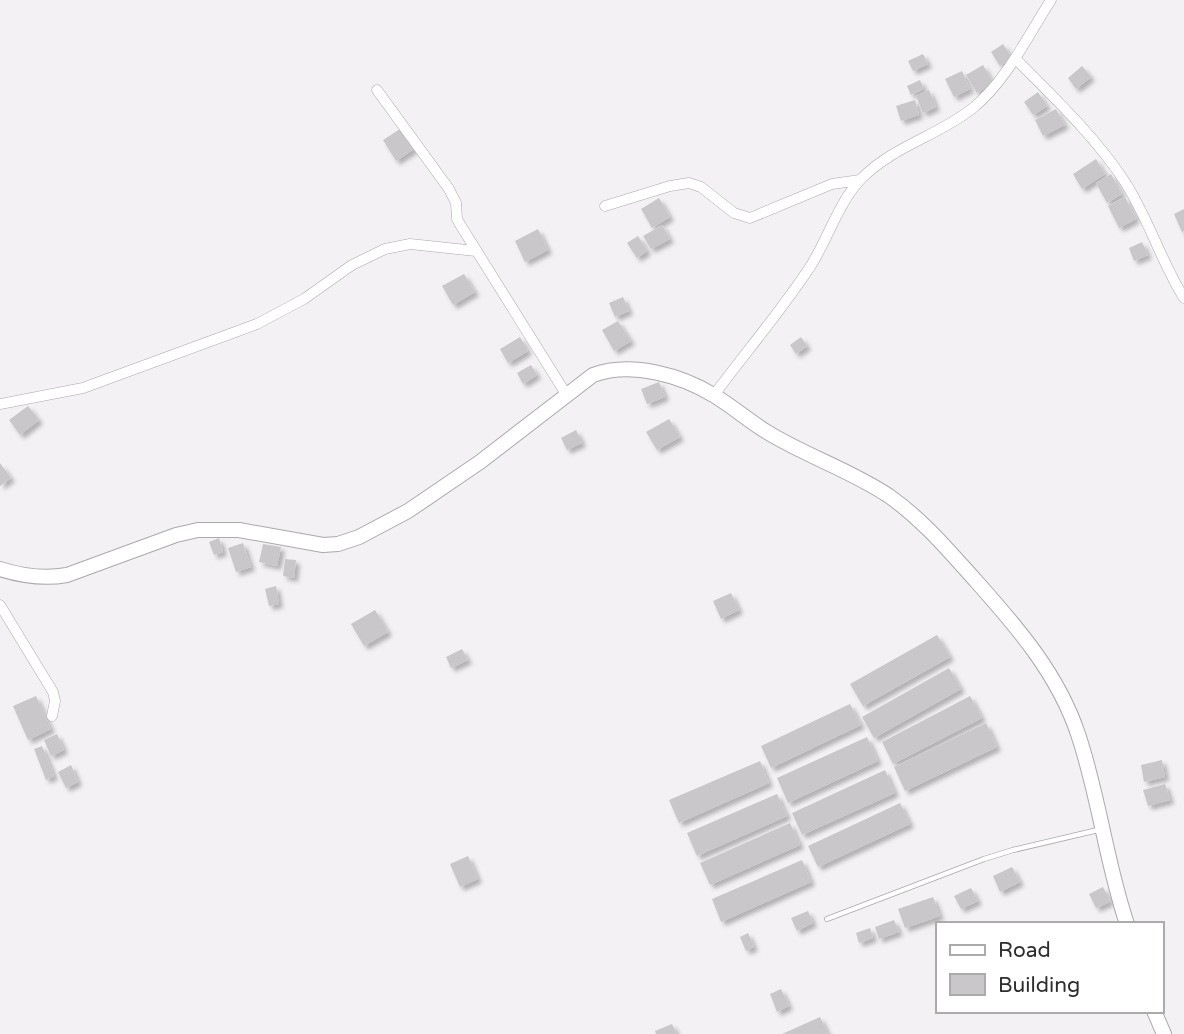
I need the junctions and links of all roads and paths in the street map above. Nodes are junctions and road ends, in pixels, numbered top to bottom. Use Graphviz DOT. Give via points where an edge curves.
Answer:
graph roads {
  1 [pos="1051,0"];
  2 [pos="1015,58"];
  3 [pos="377,90"];
  4 [pos="860,180"];
  5 [pos="605,206"];
  6 [pos="476,251"];
  7 [pos="1184,298"];
  8 [pos="566,394"];
  9 [pos="714,395"];
  10 [pos="0,404"];
  11 [pos="0,569"];
  12 [pos="0,605"];
  13 [pos="52,716"];
  14 [pos="1102,829"];
  15 [pos="827,919"];
  16 [pos="1126,922"];
  17 [pos="1155,1013"];
  18 [pos="1164,1034"];
  1 -- 2 [label="street"];
  2 -- 4 [label="street" via="972,109 892,153"];
  2 -- 7 [label="street" via="1087,133 1123,179"];
  3 -- 6 [label="street" via="449,189 459,223"];
  4 -- 5 [label="street" via="832,184 750,218 734,213 689,183"];
  4 -- 9 [label="street" via="808,269"];
  6 -- 8 [label="street"];
  6 -- 10 [label="street" via="410,244 385,249 257,324 83,388"];
  8 -- 9 [label="street" via="593,375 622,370 652,372"];
  8 -- 11 [label="street" via="408,512 338,544 207,529 176,535 67,575 34,577"];
  9 -- 14 [label="street" via="781,441 854,474 915,516 940,540 1022,634 1059,691 1078,732"];
  12 -- 13 [label="street" via="53,692"];
  14 -- 15 [label="lane" via="1013,849"];
  14 -- 16 [label="street"];
  17 -- 18 [label="street"];
}
